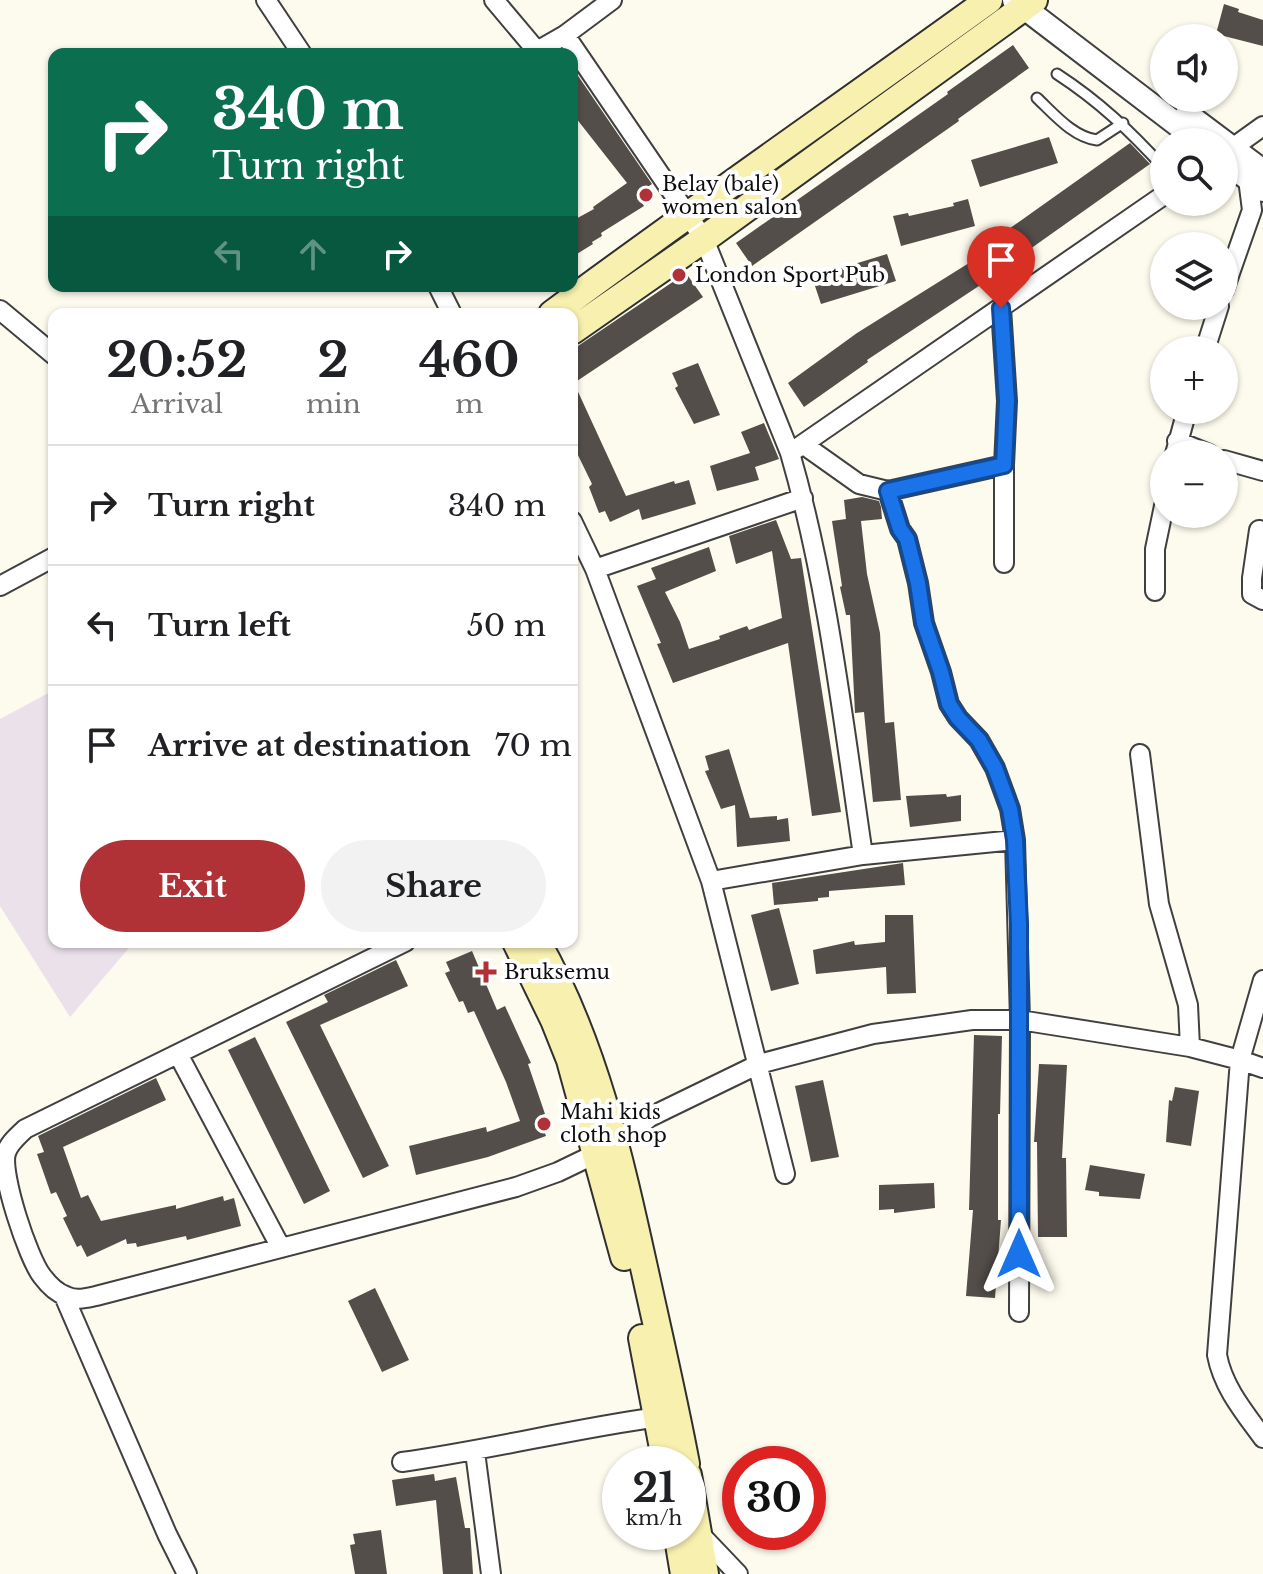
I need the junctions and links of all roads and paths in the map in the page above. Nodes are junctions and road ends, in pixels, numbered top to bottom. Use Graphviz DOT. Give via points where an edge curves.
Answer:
graph roads {
  1 [pos="266,0"];
  2 [pos="494,0"];
  3 [pos="612,0"];
  4 [pos="989,0"];
  5 [pos="1027,2"];
  6 [pos="565,35"];
  7 [pos="298,48"];
  8 [pos="531,48"];
  9 [pos="543,48"];
  10 [pos="574,48"];
  11 [pos="578,54"];
  12 [pos="1057,74"];
  13 [pos="1150,87"];
  14 [pos="1037,98"];
  15 [pos="1181,112"];
  16 [pos="1123,123"];
  17 [pos="1263,126"];
  18 [pos="1183,128"];
  19 [pos="1198,128"];
  20 [pos="1238,146"];
  21 [pos="1150,153"];
  22 [pos="1238,164"];
  23 [pos="1258,180"];
  24 [pos="1150,205"];
  25 [pos="687,214"];
  26 [pos="704,239"];
  27 [pos="1238,250"];
  28 [pos="560,308"];
  29 [pos="1001,308"];
  30 [pos="0,310"];
  31 [pos="0,325"];
  32 [pos="578,327"];
  33 [pos="48,350"];
  34 [pos="48,365"];
  35 [pos="797,449"];
  36 [pos="1238,464"];
  37 [pos="1004,465"];
  38 [pos="1263,471"];
  39 [pos="888,491"];
  40 [pos="803,498"];
  41 [pos="1159,528"];
  42 [pos="1259,530"];
  43 [pos="578,534"];
  44 [pos="48,560"];
  45 [pos="1004,563"];
  46 [pos="595,569"];
  47 [pos="0,586"];
  48 [pos="1155,591"];
  49 [pos="1263,600"];
  50 [pos="1140,754"];
  51 [pos="1015,840"];
  52 [pos="863,855"];
  53 [pos="711,881"];
  54 [pos="393,948"];
  55 [pos="519,948"];
  56 [pos="540,948"];
  57 [pos="1263,980"];
  58 [pos="1020,1020"];
  59 [pos="1190,1047"];
  60 [pos="178,1054"];
  61 [pos="1240,1060"];
  62 [pos="759,1064"];
  63 [pos="1263,1068"];
  64 [pos="606,1149"];
  65 [pos="785,1174"];
  66 [pos="281,1248"];
  67 [pos="64,1296"];
  68 [pos="1019,1312"];
  69 [pos="658,1417"];
  70 [pos="1263,1438"];
  71 [pos="663,1446"];
  72 [pos="683,1446"];
  73 [pos="475,1452"];
  74 [pos="402,1462"];
  75 [pos="706,1547"];
  76 [pos="686,1550"];
  77 [pos="695,1550"];
  78 [pos="187,1574"];
  79 [pos="491,1574"];
  80 [pos="684,1574"];
  81 [pos="705,1574"];
  82 [pos="738,1574"];
  1 -- 7 [label="street"];
  2 -- 8 [label="street"];
  3 -- 6 [label="street"];
  4 -- 25 [label="main road"];
  5 -- 13 [label="street"];
  5 -- 18 [label="street"];
  5 -- 26 [label="main road"];
  6 -- 9 [label="street"];
  6 -- 10 [label="street"];
  11 -- 25 [label="street"];
  12 -- 16 [label="lane"];
  14 -- 16 [label="lane" via="1086,138 1097,140"];
  15 -- 19 [label="street"];
  16 -- 21 [label="lane"];
  17 -- 20 [label="street"];
  22 -- 23 [label="street"];
  23 -- 27 [label="street"];
  24 -- 29 [label="street"];
  25 -- 26 [label="street"];
  25 -- 28 [label="main road"];
  26 -- 32 [label="main road"];
  26 -- 35 [label="street"];
  29 -- 35 [label="street"];
  29 -- 37 [label="street" via="1007,401"];
  30 -- 33 [label="street"];
  31 -- 34 [label="street"];
  35 -- 39 [label="street" via="859,484"];
  35 -- 40 [label="street"];
  36 -- 38 [label="street"];
  37 -- 39 [label="street"];
  37 -- 45 [label="street"];
  39 -- 51 [label="street" via="907,539 924,623 949,704 995,768"];
  40 -- 46 [label="street"];
  40 -- 52 [label="street"];
  41 -- 48 [label="street"];
  42 -- 49 [label="street" via="1252,594"];
  43 -- 46 [label="street"];
  44 -- 47 [label="street"];
  46 -- 53 [label="street"];
  50 -- 59 [label="street" via="1159,904 1188,1005"];
  51 -- 52 [label="street"];
  51 -- 58 [label="street"];
  52 -- 53 [label="street"];
  53 -- 62 [label="street"];
  54 -- 60 [label="street"];
  55 -- 64 [label="main road"];
  56 -- 64 [label="main road" via="587,1050"];
  57 -- 61 [label="street"];
  58 -- 59 [label="street"];
  58 -- 62 [label="street" via="972,1020 873,1034"];
  58 -- 68 [label="street"];
  59 -- 61 [label="street"];
  60 -- 66 [label="street"];
  60 -- 67 [label="street" via="25,1129 5,1154 7,1195 41,1275"];
  61 -- 63 [label="street"];
  61 -- 70 [label="street" via="1217,1355 1231,1394"];
  62 -- 64 [label="street" via="650,1117"];
  62 -- 65 [label="street"];
  64 -- 66 [label="street" via="516,1187"];
  64 -- 69 [label="main road"];
  64 -- 72 [label="main road"];
  66 -- 67 [label="street" via="96,1296"];
  67 -- 78 [label="street"];
  69 -- 71 [label="main road"];
  69 -- 73 [label="street"];
  73 -- 74 [label="street"];
  73 -- 79 [label="street"];
  75 -- 82 [label="street"];
  76 -- 80 [label="main road"];
  77 -- 81 [label="main road"];
}
